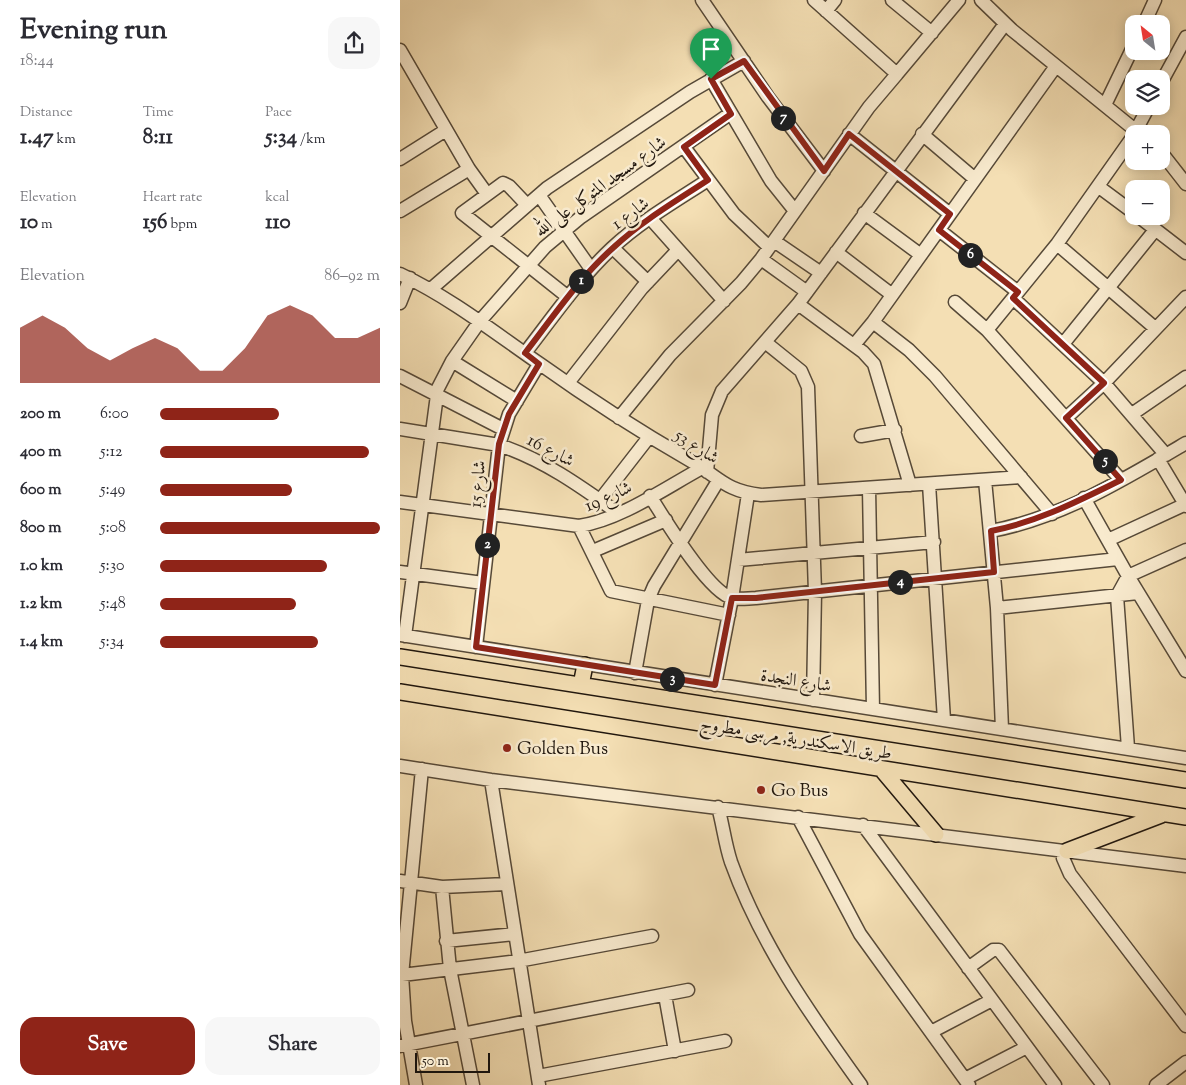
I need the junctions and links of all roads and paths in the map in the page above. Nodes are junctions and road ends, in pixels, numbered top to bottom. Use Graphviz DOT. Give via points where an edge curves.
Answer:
graph roads {
  1 [pos="702,0"];
  2 [pos="814,0"];
  3 [pos="835,0"];
  4 [pos="892,0"];
  5 [pos="959,0"];
  6 [pos="981,0"];
  7 [pos="1155,0"];
  8 [pos="826,11"];
  9 [pos="1148,15"];
  10 [pos="1005,24"];
  11 [pos="932,32"];
  12 [pos="1186,37"];
  13 [pos="400,50"];
  14 [pos="1127,60"];
  15 [pos="744,61"];
  16 [pos="1056,66"];
  17 [pos="1168,70"];
  18 [pos="897,74"];
  19 [pos="711,79"];
  20 [pos="1105,105"];
  21 [pos="731,114"];
  22 [pos="1127,125"];
  23 [pos="446,130"];
  24 [pos="849,134"];
  25 [pos="922,134"];
  26 [pos="684,147"];
  27 [pos="1125,149"];
  28 [pos="400,159"];
  29 [pos="1170,164"];
  30 [pos="469,169"];
  31 [pos="896,170"];
  32 [pos="824,171"];
  33 [pos="975,178"];
  34 [pos="708,180"];
  35 [pos="1186,184"];
  36 [pos="1099,187"];
  37 [pos="487,194"];
  38 [pos="539,195"];
  39 [pos="527,205"];
  40 [pos="1125,206"];
  41 [pos="795,210"];
  42 [pos="400,211"];
  43 [pos="864,213"];
  44 [pos="950,214"];
  45 [pos="650,218"];
  46 [pos="1149,225"];
  47 [pos="563,230"];
  48 [pos="939,230"];
  49 [pos="1155,230"];
  50 [pos="490,238"];
  51 [pos="771,244"];
  52 [pos="1056,244"];
  53 [pos="613,248"];
  54 [pos="678,250"];
  55 [pos="836,252"];
  56 [pos="1186,253"];
  57 [pos="921,255"];
  58 [pos="761,259"];
  59 [pos="527,266"];
  60 [pos="591,269"];
  61 [pos="820,273"];
  62 [pos="405,276"];
  63 [pos="648,282"];
  64 [pos="1108,288"];
  65 [pos="431,290"];
  66 [pos="807,292"];
  67 [pos="891,294"];
  68 [pos="1016,295"];
  69 [pos="1186,297"];
  70 [pos="568,298"];
  71 [pos="724,301"];
  72 [pos="955,302"];
  73 [pos="400,303"];
  74 [pos="798,304"];
  75 [pos="480,321"];
  76 [pos="873,322"];
  77 [pos="1155,328"];
  78 [pos="987,330"];
  79 [pos="765,342"];
  80 [pos="1063,344"];
  81 [pos="854,345"];
  82 [pos="525,353"];
  83 [pos="452,361"];
  84 [pos="539,364"];
  85 [pos="400,376"];
  86 [pos="1186,377"];
  87 [pos="568,383"];
  88 [pos="1104,383"];
  89 [pos="436,394"];
  90 [pos="517,401"];
  91 [pos="1132,414"];
  92 [pos="618,418"];
  93 [pos="1066,418"];
  94 [pos="400,429"];
  95 [pos="503,429"];
  96 [pos="895,430"];
  97 [pos="432,434"];
  98 [pos="860,436"];
  99 [pos="649,437"];
  100 [pos="1186,443"];
  101 [pos="499,444"];
  102 [pos="1162,457"];
  103 [pos="704,470"];
  104 [pos="1021,477"];
  105 [pos="985,480"];
  106 [pos="1121,480"];
  107 [pos="718,481"];
  108 [pos="929,484"];
  109 [pos="910,485"];
  110 [pos="869,488"];
  111 [pos="812,492"];
  112 [pos="748,494"];
  113 [pos="650,496"];
  114 [pos="1084,498"];
  115 [pos="600,500"];
  116 [pos="400,502"];
  117 [pos="422,505"];
  118 [pos="1186,505"];
  119 [pos="491,514"];
  120 [pos="618,514"];
  121 [pos="1052,514"];
  122 [pos="666,520"];
  123 [pos="579,526"];
  124 [pos="991,531"];
  125 [pos="1108,540"];
  126 [pos="680,542"];
  127 [pos="934,542"];
  128 [pos="869,548"];
  129 [pos="1186,550"];
  130 [pos="593,551"];
  131 [pos="814,553"];
  132 [pos="1118,559"];
  133 [pos="738,560"];
  134 [pos="400,572"];
  135 [pos="994,572"];
  136 [pos="414,574"];
  137 [pos="1128,576"];
  138 [pos="936,579"];
  139 [pos="483,583"];
  140 [pos="870,584"];
  141 [pos="815,592"];
  142 [pos="1138,593"];
  143 [pos="1118,596"];
  144 [pos="732,598"];
  145 [pos="648,600"];
  146 [pos="997,608"];
  147 [pos="729,615"];
  148 [pos="403,635"];
  149 [pos="476,647"];
  150 [pos="400,657"];
  151 [pos="585,665"];
  152 [pos="1186,671"];
  153 [pos="635,673"];
  154 [pos="581,685"];
  155 [pos="715,685"];
  156 [pos="400,692"];
  157 [pos="813,700"];
  158 [pos="873,709"];
  159 [pos="944,720"];
  160 [pos="1002,729"];
  161 [pos="1128,748"];
  162 [pos="1186,758"];
  163 [pos="400,766"];
  164 [pos="422,769"];
  165 [pos="882,771"];
  166 [pos="491,780"];
  167 [pos="1186,780"];
  168 [pos="718,807"];
  169 [pos="1163,814"];
  170 [pos="798,817"];
  171 [pos="1186,817"];
  172 [pos="863,825"];
  173 [pos="936,834"];
  174 [pos="1067,851"];
  175 [pos="1186,866"];
  176 [pos="404,882"];
  177 [pos="506,884"];
  178 [pos="442,887"];
  179 [pos="404,907"];
  180 [pos="514,934"];
  181 [pos="652,936"];
  182 [pos="446,941"];
  183 [pos="518,961"];
  184 [pos="450,968"];
  185 [pos="968,968"];
  186 [pos="401,976"];
  187 [pos="688,990"];
  188 [pos="665,995"];
  189 [pos="992,1000"];
  190 [pos="528,1020"];
  191 [pos="1186,1026"];
  192 [pos="931,1032"];
  193 [pos="463,1034"];
  194 [pos="726,1041"];
  195 [pos="404,1045"];
  196 [pos="1027,1047"];
  197 [pos="675,1051"];
  198 [pos="1186,1062"];
  199 [pos="538,1080"];
  200 [pos="1172,1080"];
  201 [pos="967,1082"];
  202 [pos="416,1085"];
  203 [pos="473,1085"];
  204 [pos="861,1085"];
  205 [pos="1055,1085"];
  206 [pos="1103,1085"];
  207 [pos="1156,1085"];
  1 -- 15 [label="street"];
  2 -- 8 [label="street"];
  3 -- 8 [label="street"];
  4 -- 11 [label="street"];
  5 -- 11 [label="street"];
  6 -- 10 [label="street"];
  7 -- 9 [label="street"];
  8 -- 18 [label="street"];
  10 -- 16 [label="street"];
  10 -- 25 [label="street"];
  11 -- 18 [label="street"];
  12 -- 17 [label="street"];
  13 -- 23 [label="street"];
  14 -- 20 [label="street"];
  15 -- 19 [label="street"];
  15 -- 32 [label="street"];
  16 -- 20 [label="street"];
  16 -- 33 [label="street"];
  18 -- 24 [label="street"];
  19 -- 21 [label="street"];
  19 -- 38 [label="street"];
  20 -- 22 [label="street"];
  21 -- 26 [label="street, شارع مسجد المتوكل على الله"];
  21 -- 41 [label="street" via="771,181"];
  23 -- 28 [label="street"];
  23 -- 30 [label="street"];
  24 -- 31 [label="street"];
  24 -- 32 [label="street"];
  25 -- 31 [label="street"];
  25 -- 33 [label="street"];
  26 -- 34 [label="street"];
  26 -- 47 [label="street, شارع مسجد المتوكل على الله"];
  27 -- 36 [label="street"];
  29 -- 35 [label="street"];
  30 -- 37 [label="street"];
  30 -- 42 [label="street"];
  31 -- 43 [label="street"];
  31 -- 44 [label="street"];
  32 -- 41 [label="street"];
  33 -- 44 [label="street"];
  34 -- 45 [label="street, شارع 1"];
  34 -- 51 [label="street" via="743,224"];
  36 -- 40 [label="street"];
  36 -- 52 [label="street"];
  37 -- 39 [label="street" via="506,183"];
  37 -- 50 [label="street" via="462,213"];
  38 -- 39 [label="street"];
  38 -- 47 [label="street"];
  39 -- 50 [label="street"];
  41 -- 51 [label="street"];
  43 -- 55 [label="street"];
  43 -- 57 [label="street"];
  44 -- 48 [label="street"];
  45 -- 53 [label="street, شارع 1"];
  45 -- 54 [label="street"];
  46 -- 49 [label="street"];
  47 -- 59 [label="street, شارع مسجد المتوكل على الله"];
  47 -- 60 [label="street"];
  48 -- 57 [label="street"];
  48 -- 68 [label="street"];
  49 -- 56 [label="street"];
  49 -- 64 [label="street"];
  50 -- 59 [label="street"];
  50 -- 65 [label="street"];
  51 -- 58 [label="street"];
  51 -- 61 [label="street"];
  52 -- 64 [label="street"];
  52 -- 68 [label="street"];
  53 -- 60 [label="street, شارع 1"];
  53 -- 63 [label="street"];
  54 -- 63 [label="street"];
  54 -- 71 [label="street"];
  55 -- 61 [label="street"];
  55 -- 67 [label="street"];
  57 -- 67 [label="street"];
  58 -- 66 [label="street"];
  58 -- 71 [label="street"];
  59 -- 70 [label="street"];
  59 -- 75 [label="street, شارع مسجد المتوكل على الله"];
  60 -- 70 [label="street, شارع 1"];
  61 -- 66 [label="street"];
  62 -- 65 [label="street, شارع 53"];
  62 -- 73 [label="street"];
  63 -- 87 [label="street"];
  64 -- 77 [label="street"];
  64 -- 80 [label="street"];
  65 -- 75 [label="street, شارع 53"];
  66 -- 74 [label="street"];
  67 -- 76 [label="street"];
  68 -- 78 [label="street"];
  68 -- 80 [label="street"];
  69 -- 77 [label="street"];
  70 -- 82 [label="street, شارع 1"];
  71 -- 92 [label="street" via="670,355"];
  72 -- 78 [label="street"];
  74 -- 79 [label="street"];
  74 -- 81 [label="street"];
  75 -- 82 [label="street, شارع 53"];
  75 -- 83 [label="street, شارع مسجد المتوكل على الله"];
  76 -- 81 [label="street"];
  76 -- 104 [label="street" via="909,350 935,376"];
  77 -- 88 [label="street"];
  78 -- 93 [label="street"];
  79 -- 103 [label="street" via="731,379 716,401"];
  79 -- 111 [label="street" via="801,371 808,387"];
  80 -- 88 [label="street"];
  81 -- 96 [label="street" via="874,364"];
  82 -- 84 [label="street, شارع 53"];
  83 -- 89 [label="street, شارع مسجد المتوكل على الله"];
  83 -- 90 [label="street"];
  84 -- 87 [label="street, شارع 53"];
  84 -- 90 [label="street, شارع 15"];
  85 -- 89 [label="street"];
  86 -- 91 [label="street"];
  87 -- 92 [label="street, شارع 53"];
  88 -- 91 [label="street"];
  88 -- 93 [label="street"];
  89 -- 95 [label="street"];
  89 -- 97 [label="street, شارع مسجد المتوكل على الله"];
  90 -- 95 [label="street, شارع 15"];
  91 -- 102 [label="street"];
  92 -- 99 [label="street, شارع 53"];
  93 -- 106 [label="street"];
  94 -- 97 [label="street, شارع 16"];
  95 -- 101 [label="street, شارع 15"];
  96 -- 98 [label="street"];
  96 -- 109 [label="street"];
  97 -- 101 [label="street, شارع 16"];
  97 -- 117 [label="street, شارع مسجد المتوكل على الله"];
  99 -- 103 [label="street, شارع 53"];
  99 -- 115 [label="street"];
  100 -- 102 [label="street"];
  101 -- 115 [label="street, شارع 16" via="545,464"];
  101 -- 119 [label="street, شارع 15"];
  102 -- 106 [label="street"];
  102 -- 118 [label="street"];
  103 -- 107 [label="street, شارع 53"];
  103 -- 113 [label="street, شارع 19"];
  104 -- 105 [label="street, شارع 53"];
  104 -- 121 [label="street"];
  105 -- 108 [label="street, شارع 53"];
  105 -- 124 [label="street"];
  106 -- 114 [label="street"];
  107 -- 112 [label="street, شارع 53"];
  107 -- 126 [label="street"];
  108 -- 109 [label="street, شارع 53"];
  108 -- 127 [label="street"];
  109 -- 110 [label="street, شارع 53"];
  110 -- 111 [label="street, شارع 53"];
  110 -- 128 [label="street"];
  111 -- 112 [label="street, شارع 53"];
  111 -- 131 [label="street"];
  112 -- 133 [label="street"];
  113 -- 120 [label="street, شارع 19"];
  113 -- 122 [label="street"];
  114 -- 121 [label="street"];
  114 -- 125 [label="street"];
  115 -- 120 [label="street, شارع 16"];
  116 -- 117 [label="street, شارع 19"];
  117 -- 119 [label="street, شارع 19"];
  117 -- 136 [label="street, شارع مسجد المتوكل على الله"];
  118 -- 125 [label="street"];
  119 -- 123 [label="street, شارع 19"];
  119 -- 139 [label="street, شارع 15"];
  120 -- 123 [label="street, شارع 19"];
  121 -- 124 [label="street"];
  122 -- 126 [label="street"];
  122 -- 130 [label="street"];
  123 -- 130 [label="street"];
  124 -- 135 [label="street"];
  125 -- 132 [label="street"];
  126 -- 144 [label="street" via="710,580"];
  126 -- 145 [label="street" via="660,572"];
  127 -- 128 [label="street"];
  127 -- 138 [label="street"];
  128 -- 131 [label="street"];
  128 -- 140 [label="street"];
  129 -- 137 [label="street"];
  130 -- 145 [label="street" via="612,591"];
  131 -- 133 [label="street"];
  131 -- 141 [label="street"];
  132 -- 135 [label="street"];
  132 -- 137 [label="street"];
  133 -- 144 [label="street"];
  134 -- 136 [label="street"];
  135 -- 138 [label="street"];
  135 -- 146 [label="street"];
  136 -- 139 [label="street"];
  136 -- 148 [label="street, شارع مسجد المتوكل على الله"];
  137 -- 142 [label="street"];
  137 -- 143 [label="street"];
  138 -- 140 [label="street"];
  138 -- 159 [label="street"];
  139 -- 149 [label="street, شارع 15"];
  140 -- 141 [label="street"];
  140 -- 158 [label="street"];
  141 -- 144 [label="street"];
  141 -- 157 [label="street"];
  142 -- 143 [label="street"];
  142 -- 152 [label="street"];
  143 -- 146 [label="street"];
  143 -- 161 [label="street"];
  144 -- 147 [label="street"];
  145 -- 147 [label="street"];
  145 -- 153 [label="street"];
  146 -- 160 [label="street"];
  147 -- 155 [label="street"];
  148 -- 149 [label="street, شارع النجدة"];
  149 -- 151 [label="street, شارع النجدة"];
  150 -- 154 [label="main road, طريق الاسكندرية, مرسى مطروح"];
  151 -- 153 [label="street, شارع النجدة"];
  151 -- 154 [label="main road"];
  153 -- 155 [label="street, شارع النجدة"];
  154 -- 167 [label="main road, طريق الاسكندرية, مرسى مطروح"];
  155 -- 157 [label="street, شارع النجدة"];
  156 -- 165 [label="main road, طريق الاسكندرية, مرسى مطروح"];
  157 -- 158 [label="street, شارع النجدة"];
  158 -- 159 [label="street, شارع النجدة"];
  159 -- 160 [label="street, شارع النجدة"];
  160 -- 161 [label="street, شارع النجدة"];
  161 -- 162 [label="street, شارع النجدة"];
  163 -- 164 [label="street"];
  164 -- 166 [label="street"];
  164 -- 176 [label="street"];
  165 -- 169 [label="main road, طريق الاسكندرية, مرسى مطروح"];
  165 -- 173 [label="main road"];
  166 -- 168 [label="street"];
  166 -- 177 [label="street"];
  168 -- 170 [label="street"];
  168 -- 204 [label="street" via="731,861 765,942 795,992"];
  169 -- 171 [label="main road, طريق الاسكندرية, مرسى مطروح"];
  169 -- 174 [label="main road"];
  170 -- 172 [label="street"];
  170 -- 192 [label="street" via="860,934"];
  172 -- 173 [label="street"];
  172 -- 185 [label="street"];
  173 -- 174 [label="street"];
  174 -- 175 [label="street"];
  174 -- 191 [label="street" via="1063,858 1070,874"];
  176 -- 178 [label="street"];
  176 -- 179 [label="street"];
  177 -- 178 [label="street"];
  177 -- 180 [label="street"];
  178 -- 182 [label="street"];
  179 -- 186 [label="street"];
  180 -- 182 [label="street"];
  180 -- 183 [label="street"];
  181 -- 183 [label="street"];
  182 -- 184 [label="street"];
  183 -- 184 [label="street"];
  183 -- 190 [label="street"];
  184 -- 186 [label="street"];
  184 -- 193 [label="street"];
  185 -- 189 [label="street"];
  185 -- 206 [label="street" via="990,951 999,950"];
  186 -- 195 [label="street"];
  187 -- 188 [label="street"];
  188 -- 190 [label="street"];
  188 -- 197 [label="street"];
  189 -- 192 [label="street"];
  189 -- 196 [label="street"];
  190 -- 193 [label="street"];
  190 -- 199 [label="street"];
  192 -- 201 [label="street"];
  193 -- 195 [label="street"];
  193 -- 203 [label="street"];
  194 -- 197 [label="street"];
  195 -- 202 [label="street"];
  196 -- 201 [label="street"];
  196 -- 205 [label="street"];
  197 -- 199 [label="street"];
  198 -- 200 [label="street"];
  200 -- 207 [label="street"];
}
